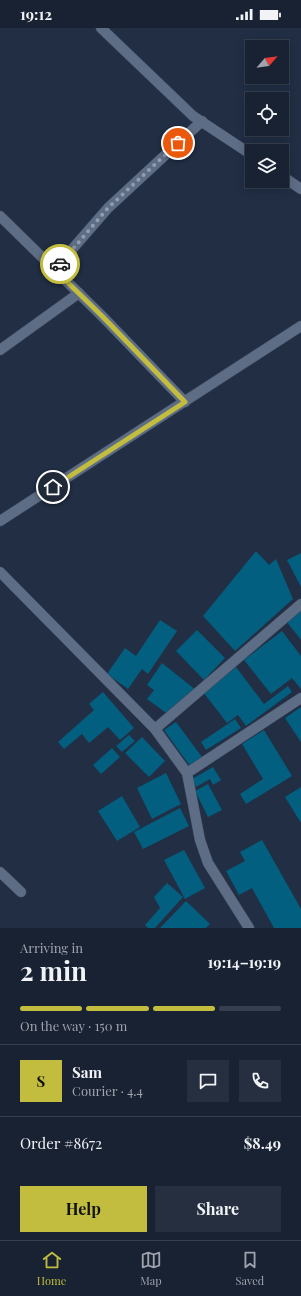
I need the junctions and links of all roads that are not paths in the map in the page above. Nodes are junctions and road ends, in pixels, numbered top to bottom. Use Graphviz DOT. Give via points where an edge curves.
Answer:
graph roads {
  1 [pos="101,28"];
  2 [pos="202,121"];
  3 [pos="245,151"];
  4 [pos="289,181"];
  5 [pos="301,189"];
  6 [pos="0,216"];
  7 [pos="55,270"];
  8 [pos="79,293"];
  9 [pos="301,326"];
  10 [pos="0,350"];
  11 [pos="185,402"];
  12 [pos="0,521"];
  13 [pos="0,572"];
  14 [pos="301,604"];
  15 [pos="301,698"];
  16 [pos="155,729"];
  17 [pos="187,772"];
  18 [pos="0,872"];
  19 [pos="21,892"];
  20 [pos="249,928"];
  1 -- 2 [label="street" via="193,116"];
  2 -- 3 [label="street"];
  2 -- 7 [label="street" via="108,208"];
  4 -- 5 [label="street"];
  6 -- 7 [label="street"];
  7 -- 8 [label="street"];
  8 -- 10 [label="street"];
  8 -- 11 [label="street"];
  9 -- 11 [label="street"];
  11 -- 12 [label="street"];
  13 -- 16 [label="street"];
  14 -- 16 [label="street"];
  15 -- 17 [label="street"];
  16 -- 17 [label="street"];
  17 -- 20 [label="street" via="200,840 208,863"];
  18 -- 19 [label="street"];
}
